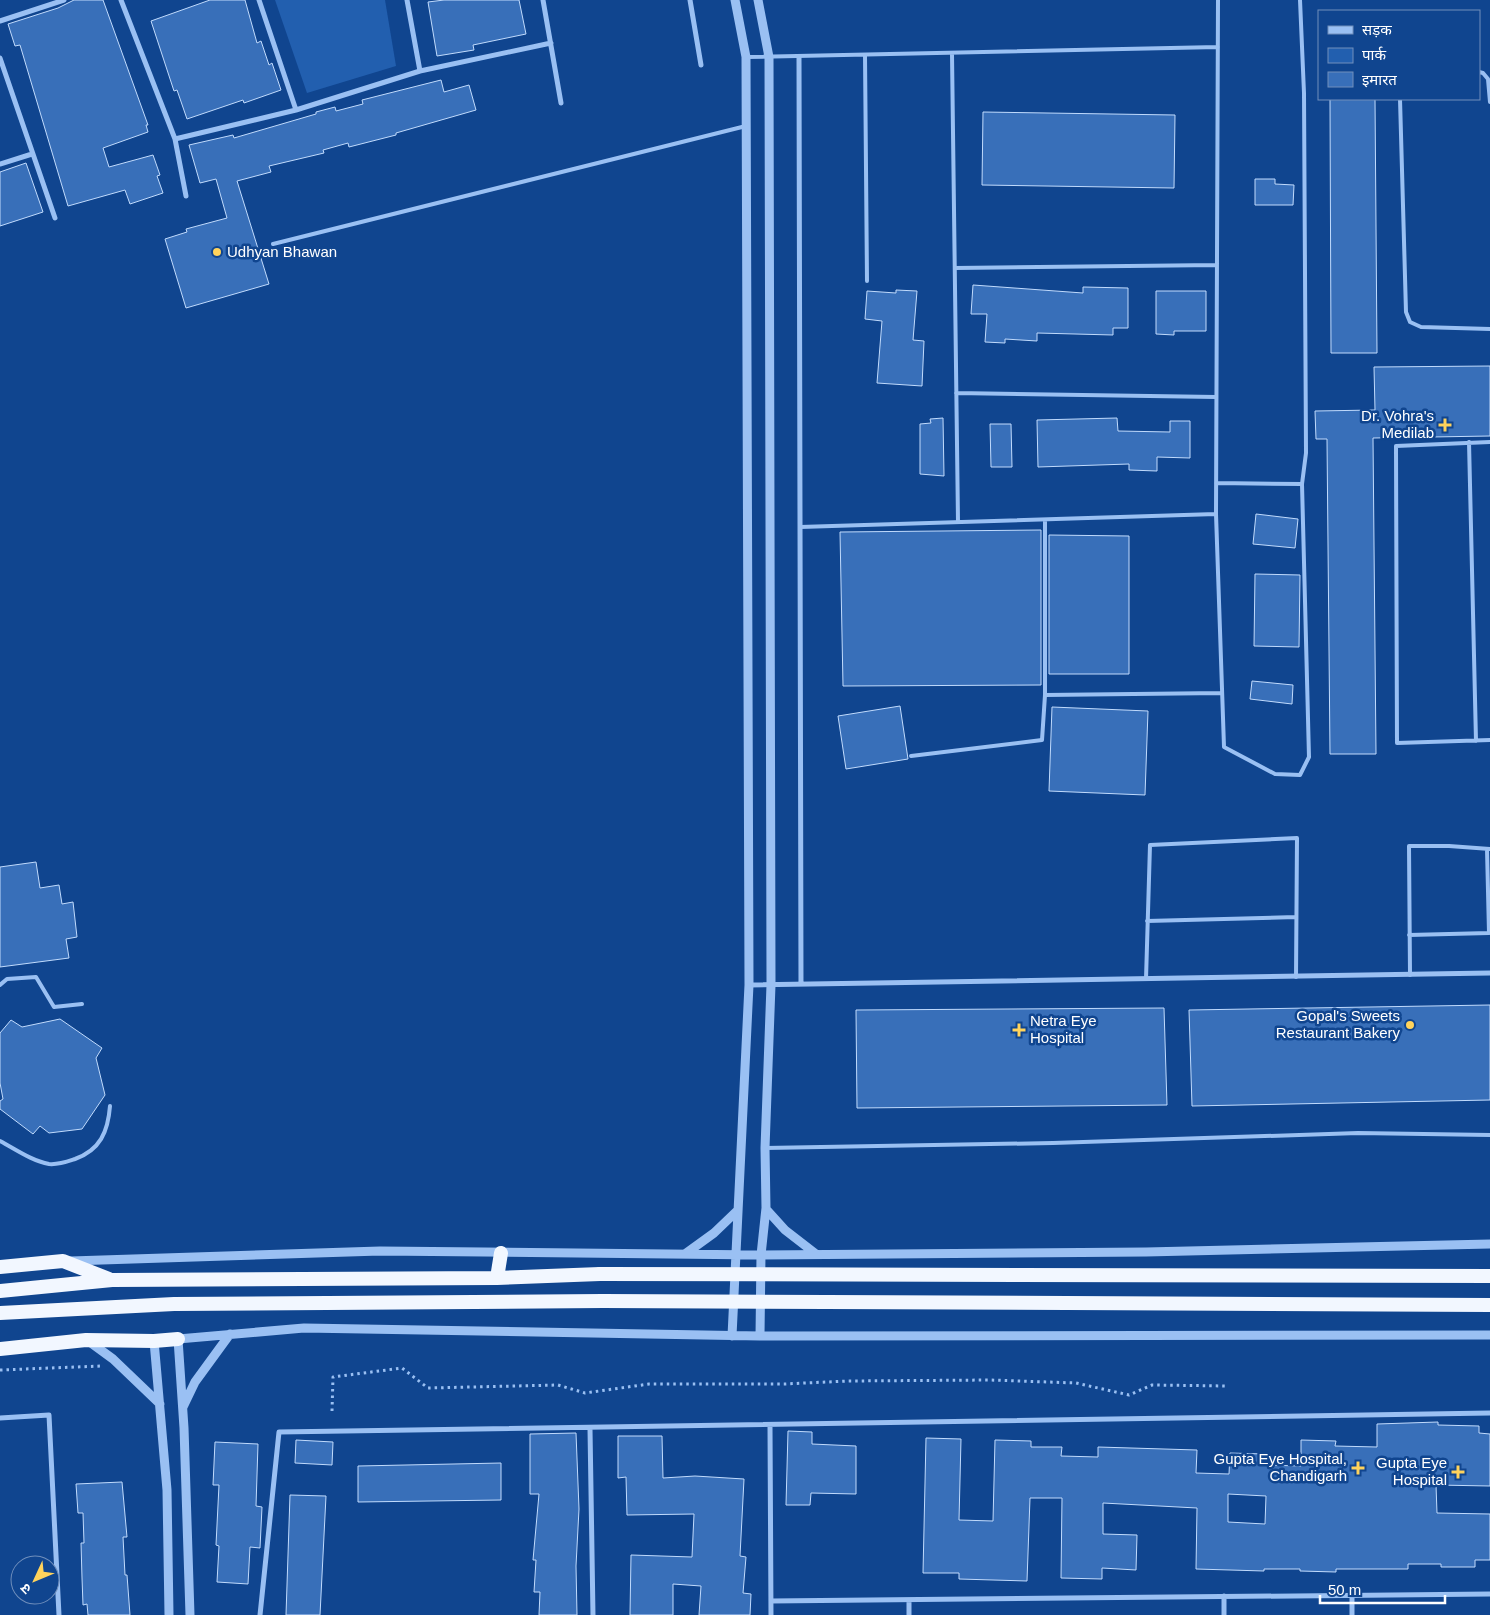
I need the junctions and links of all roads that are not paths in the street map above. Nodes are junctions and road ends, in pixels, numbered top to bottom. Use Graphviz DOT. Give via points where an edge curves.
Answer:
graph roads {
  1 [pos="64,0"];
  2 [pos="121,0"];
  3 [pos="259,0"];
  4 [pos="408,0"];
  5 [pos="543,0"];
  6 [pos="690,0"];
  7 [pos="735,0"];
  8 [pos="758,0"];
  9 [pos="1218,0"];
  10 [pos="1300,0"];
  11 [pos="0,21"];
  12 [pos="551,43"];
  13 [pos="1218,48"];
  14 [pos="952,54"];
  15 [pos="865,55"];
  16 [pos="799,56"];
  17 [pos="769,57"];
  18 [pos="0,58"];
  19 [pos="746,58"];
  20 [pos="701,64"];
  21 [pos="420,72"];
  22 [pos="1480,72"];
  23 [pos="1400,100"];
  24 [pos="1490,102"];
  25 [pos="561,103"];
  26 [pos="296,110"];
  27 [pos="746,126"];
  28 [pos="175,140"];
  29 [pos="32,154"];
  30 [pos="0,164"];
  31 [pos="186,196"];
  32 [pos="55,218"];
  33 [pos="273,244"];
  34 [pos="1216,265"];
  35 [pos="955,268"];
  36 [pos="867,281"];
  37 [pos="1490,329"];
  38 [pos="956,393"];
  39 [pos="1216,397"];
  40 [pos="1469,442"];
  41 [pos="1490,442"];
  42 [pos="1216,483"];
  43 [pos="1302,484"];
  44 [pos="1216,514"];
  45 [pos="1045,521"];
  46 [pos="958,522"];
  47 [pos="800,527"];
  48 [pos="1222,693"];
  49 [pos="1045,695"];
  50 [pos="1476,740"];
  51 [pos="1490,740"];
  52 [pos="911,756"];
  53 [pos="1488,849"];
  54 [pos="1296,917"];
  55 [pos="1148,921"];
  56 [pos="1409,935"];
  57 [pos="1490,973"];
  58 [pos="1410,975"];
  59 [pos="1296,976"];
  60 [pos="1146,979"];
  61 [pos="801,984"];
  62 [pos="0,985"];
  63 [pos="749,985"];
  64 [pos="771,985"];
  65 [pos="82,1004"];
  66 [pos="110,1106"];
  67 [pos="1490,1134"];
  68 [pos="0,1141"];
  69 [pos="765,1148"];
  70 [pos="766,1209"];
  71 [pos="738,1210"];
  72 [pos="1490,1244"];
  73 [pos="500,1252"];
  74 [pos="684,1254"];
  75 [pos="734,1254"];
  76 [pos="816,1254"];
  77 [pos="761,1255"];
  78 [pos="64,1261"];
  79 [pos="0,1267"];
  80 [pos="1490,1276"];
  81 [pos="497,1278"];
  82 [pos="112,1280"];
  83 [pos="0,1291"];
  84 [pos="1490,1305"];
  85 [pos="0,1313"];
  86 [pos="230,1334"];
  87 [pos="1490,1335"];
  88 [pos="732,1336"];
  89 [pos="760,1336"];
  90 [pos="178,1339"];
  91 [pos="86,1340"];
  92 [pos="154,1341"];
  93 [pos="0,1349"];
  94 [pos="160,1404"];
  95 [pos="182,1408"];
  96 [pos="1490,1413"];
  97 [pos="0,1418"];
  98 [pos="770,1426"];
  99 [pos="590,1429"];
  100 [pos="1490,1594"];
  101 [pos="1352,1595"];
  102 [pos="1224,1596"];
  103 [pos="909,1600"];
  104 [pos="770,1601"];
  105 [pos="59,1615"];
  106 [pos="169,1615"];
  107 [pos="190,1615"];
  108 [pos="260,1615"];
  109 [pos="593,1615"];
  110 [pos="771,1615"];
  111 [pos="909,1615"];
  112 [pos="1224,1615"];
  113 [pos="1352,1615"];
  1 -- 11 [label="street"];
  2 -- 28 [label="street"];
  3 -- 26 [label="street"];
  4 -- 21 [label="street"];
  5 -- 12 [label="street"];
  6 -- 20 [label="street"];
  7 -- 19 [label="street"];
  8 -- 17 [label="street"];
  9 -- 13 [label="lane"];
  10 -- 43 [label="lane" via="1304,93 1306,434"];
  12 -- 21 [label="street"];
  12 -- 25 [label="street"];
  13 -- 14 [label="lane"];
  13 -- 34 [label="lane"];
  14 -- 15 [label="lane"];
  14 -- 35 [label="lane"];
  15 -- 16 [label="lane"];
  15 -- 36 [label="lane"];
  16 -- 17 [label="lane"];
  16 -- 47 [label="street"];
  17 -- 19 [label="lane"];
  17 -- 64 [label="street"];
  18 -- 29 [label="street"];
  19 -- 27 [label="street"];
  21 -- 26 [label="street"];
  22 -- 24 [label="lane" via="1488,80"];
  23 -- 37 [label="lane" via="1406,312 1410,322 1421,327"];
  26 -- 28 [label="street"];
  27 -- 33 [label="lane"];
  27 -- 63 [label="street"];
  28 -- 31 [label="street"];
  29 -- 30 [label="street"];
  29 -- 32 [label="street"];
  34 -- 35 [label="lane"];
  34 -- 39 [label="lane"];
  35 -- 38 [label="lane"];
  38 -- 39 [label="lane"];
  38 -- 46 [label="lane"];
  39 -- 42 [label="lane"];
  40 -- 41 [label="lane"];
  40 -- 50 [label="lane"];
  40 -- 50 [label="lane" via="1396,446 1396,743"];
  42 -- 43 [label="lane"];
  42 -- 44 [label="lane"];
  43 -- 48 [label="lane" via="1309,757 1300,775 1275,774 1224,747"];
  44 -- 45 [label="lane"];
  44 -- 48 [label="lane"];
  45 -- 46 [label="lane"];
  45 -- 49 [label="lane"];
  46 -- 47 [label="lane"];
  47 -- 61 [label="street"];
  48 -- 49 [label="lane"];
  49 -- 52 [label="lane" via="1042,740"];
  50 -- 51 [label="lane"];
  53 -- 56 [label="lane" via="1490,933"];
  53 -- 56 [label="lane" via="1409,846"];
  54 -- 55 [label="lane"];
  54 -- 55 [label="lane" via="1297,838 1150,845"];
  54 -- 59 [label="lane"];
  55 -- 60 [label="lane"];
  56 -- 58 [label="lane"];
  57 -- 58 [label="street"];
  58 -- 59 [label="street"];
  59 -- 60 [label="street"];
  60 -- 61 [label="street"];
  61 -- 64 [label="street"];
  62 -- 65 [label="lane" via="7,979 36,977 54,1006"];
  63 -- 64 [label="street"];
  63 -- 71 [label="street"];
  64 -- 69 [label="street"];
  66 -- 68 [label="lane" via="109,1124 94,1149 63,1163 48,1164"];
  67 -- 69 [label="lane" via="1358,1133"];
  69 -- 70 [label="street"];
  70 -- 76 [label="street" via="785,1230"];
  70 -- 77 [label="street"];
  71 -- 74 [label="street" via="714,1233"];
  71 -- 75 [label="street"];
  72 -- 76 [label="street" via="1146,1252"];
  73 -- 74 [label="street"];
  73 -- 78 [label="street" via="380,1251"];
  73 -- 81 [label="highway"];
  74 -- 75 [label="street"];
  75 -- 77 [label="street"];
  75 -- 88 [label="street"];
  76 -- 77 [label="street"];
  77 -- 89 [label="street"];
  78 -- 79 [label="highway"];
  78 -- 82 [label="highway"];
  80 -- 81 [label="highway, bridge" via="600,1274"];
  81 -- 82 [label="highway"];
  82 -- 83 [label="highway"];
  84 -- 85 [label="highway, bridge" via="603,1301 165,1304"];
  86 -- 88 [label="street" via="304,1328"];
  86 -- 90 [label="street"];
  86 -- 95 [label="street"];
  87 -- 89 [label="street"];
  88 -- 89 [label="street"];
  90 -- 92 [label="highway"];
  90 -- 95 [label="street"];
  91 -- 92 [label="highway"];
  91 -- 93 [label="highway"];
  91 -- 94 [label="street" via="113,1359"];
  92 -- 94 [label="street"];
  94 -- 106 [label="street" via="168,1490"];
  95 -- 107 [label="street"];
  96 -- 98 [label="street"];
  97 -- 105 [label="street" via="49,1415"];
  98 -- 99 [label="street"];
  98 -- 104 [label="street"];
  99 -- 108 [label="street" via="279,1432"];
  99 -- 109 [label="street"];
  100 -- 101 [label="street"];
  101 -- 102 [label="street"];
  101 -- 113 [label="street"];
  102 -- 103 [label="street"];
  102 -- 112 [label="street"];
  103 -- 104 [label="street"];
  103 -- 111 [label="street"];
  104 -- 110 [label="street"];
}
